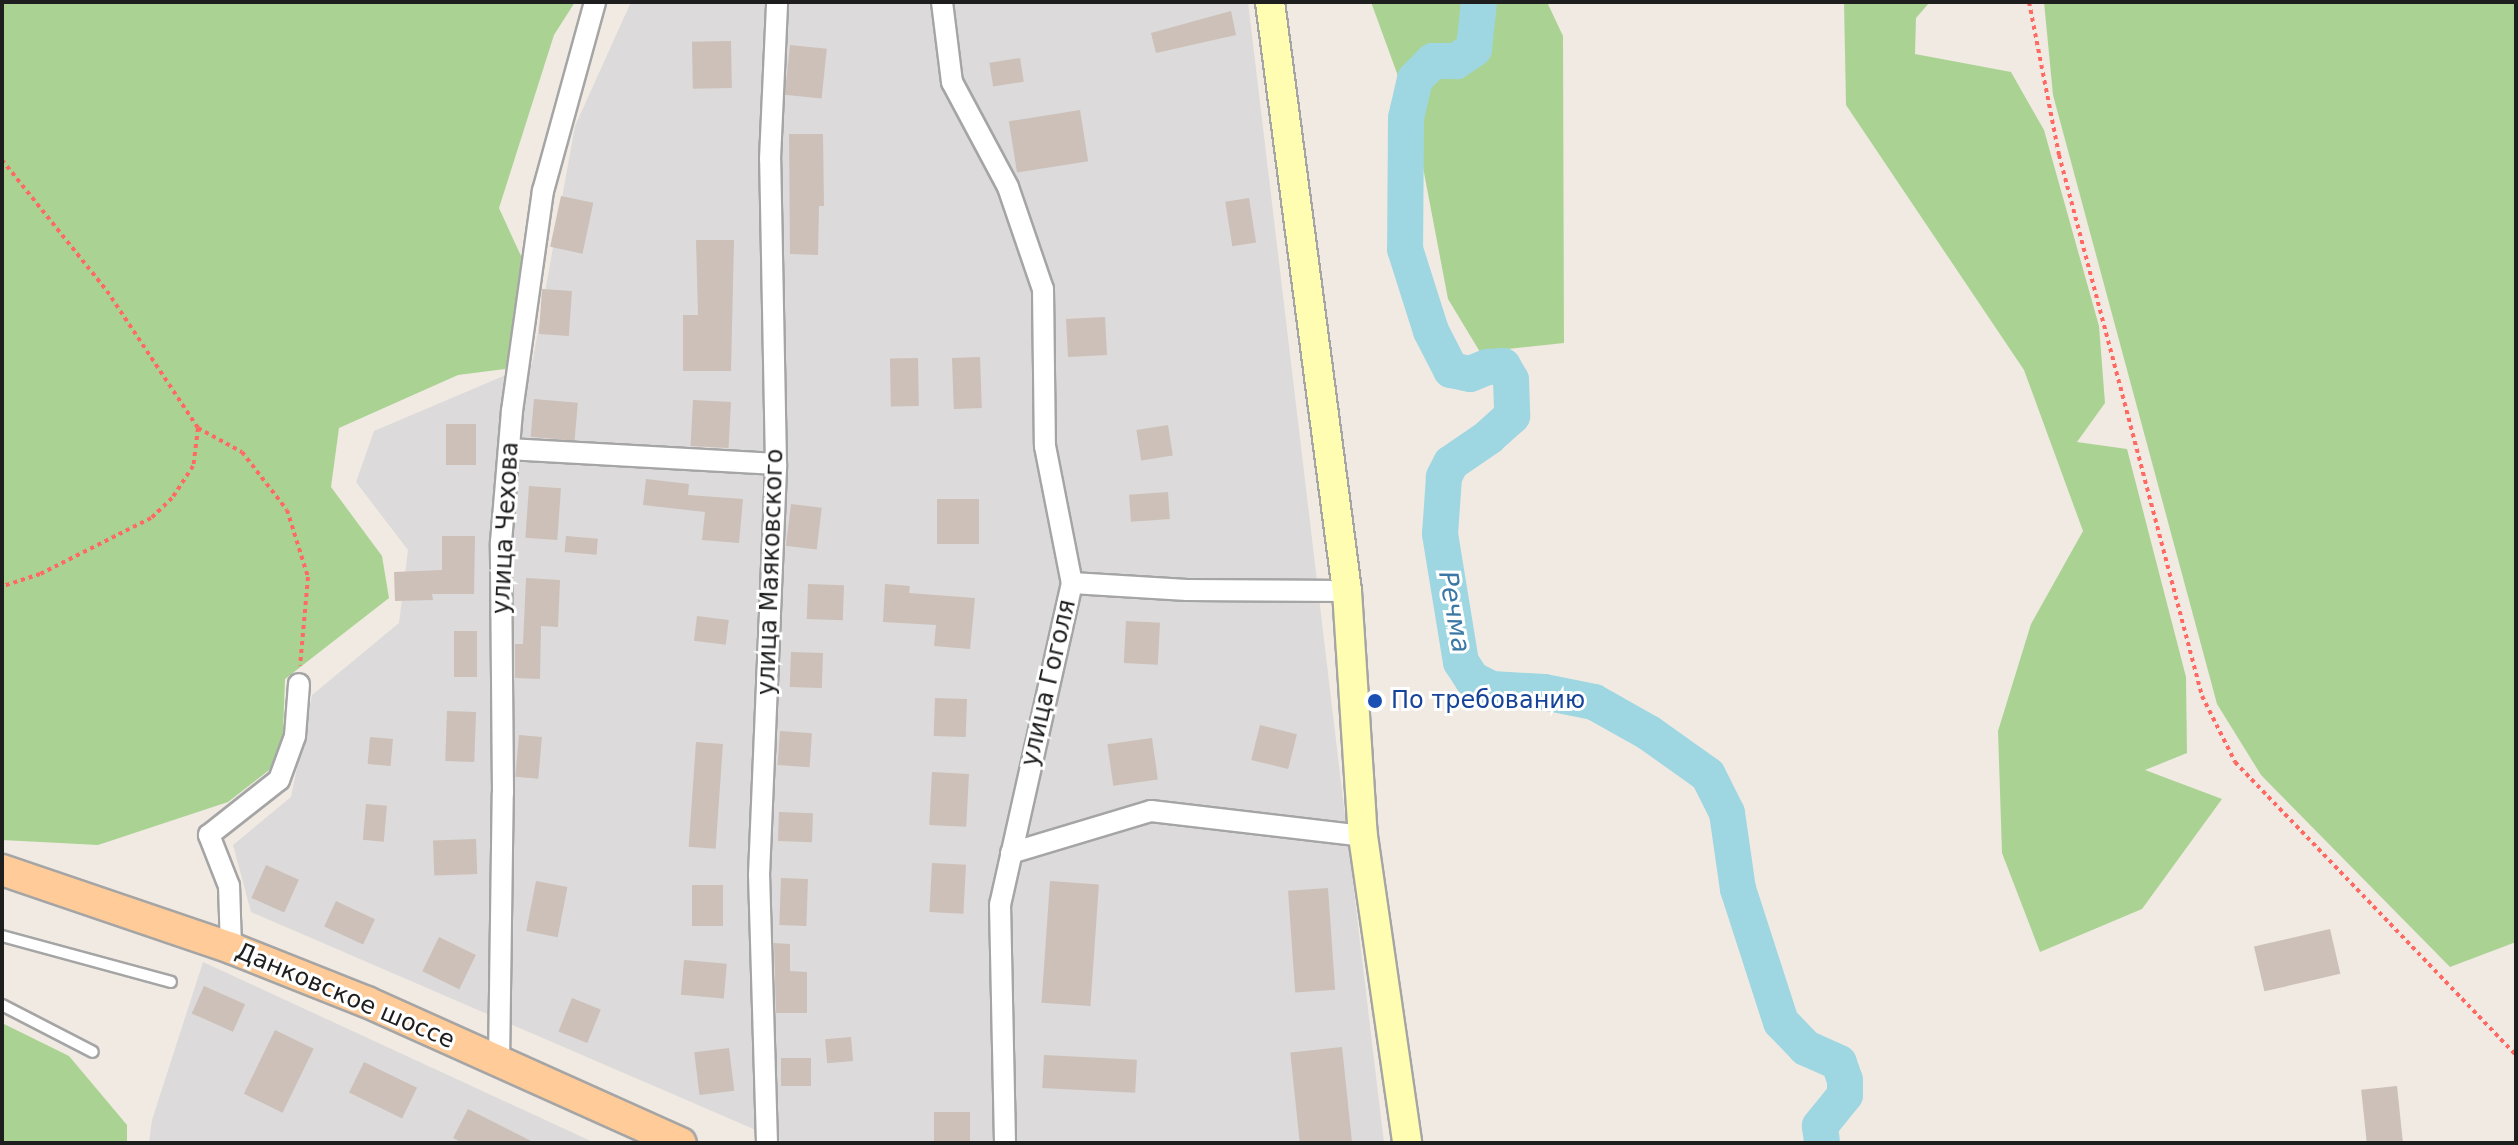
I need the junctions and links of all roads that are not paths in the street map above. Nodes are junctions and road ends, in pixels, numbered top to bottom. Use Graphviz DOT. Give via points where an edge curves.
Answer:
graph roads {
  1 [pos="595,2"];
  2 [pos="777,2"];
  3 [pos="942,2"];
  4 [pos="1270,2"];
  5 [pos="509,449"];
  6 [pos="776,464"];
  7 [pos="1072,583"];
  8 [pos="1347,591"];
  9 [pos="299,684"];
  10 [pos="1363,836"];
  11 [pos="1011,853"];
  12 [pos="2,870"];
  13 [pos="2,936"];
  14 [pos="231,948"];
  15 [pos="171,982"];
  16 [pos="2,1005"];
  17 [pos="93,1052"];
  18 [pos="499,1063"];
  19 [pos="681,1143"];
  20 [pos="767,1143"];
  21 [pos="1005,1143"];
  22 [pos="1407,1143"];
  1 -- 5 [label="street, улица Чехова" via="543,191"];
  2 -- 6 [label="street, улица Маяковского" via="770,159"];
  3 -- 7 [label="street, улица Гоголя" via="952,82 1008,187 1043,289 1045,446"];
  4 -- 8 [label="street"];
  5 -- 6 [label="street"];
  5 -- 18 [label="street, улица Чехова" via="501,542"];
  6 -- 20 [label="street, улица Маяковского" via="759,875"];
  7 -- 8 [label="street"];
  7 -- 11 [label="street, улица Гоголя"];
  8 -- 10 [label="street"];
  9 -- 14 [label="street" via="295,736 279,780 209,835 229,886"];
  10 -- 11 [label="street" via="1151,811"];
  10 -- 22 [label="street"];
  11 -- 21 [label="street, улица Гоголя" via="1000,904"];
  12 -- 14 [label="main road, Данковское шоссе"];
  13 -- 15 [label="lane"];
  14 -- 18 [label="main road, Данковское шоссе" via="367,1002"];
  16 -- 17 [label="lane"];
  18 -- 19 [label="main road, Данковское шоссе"];
}
